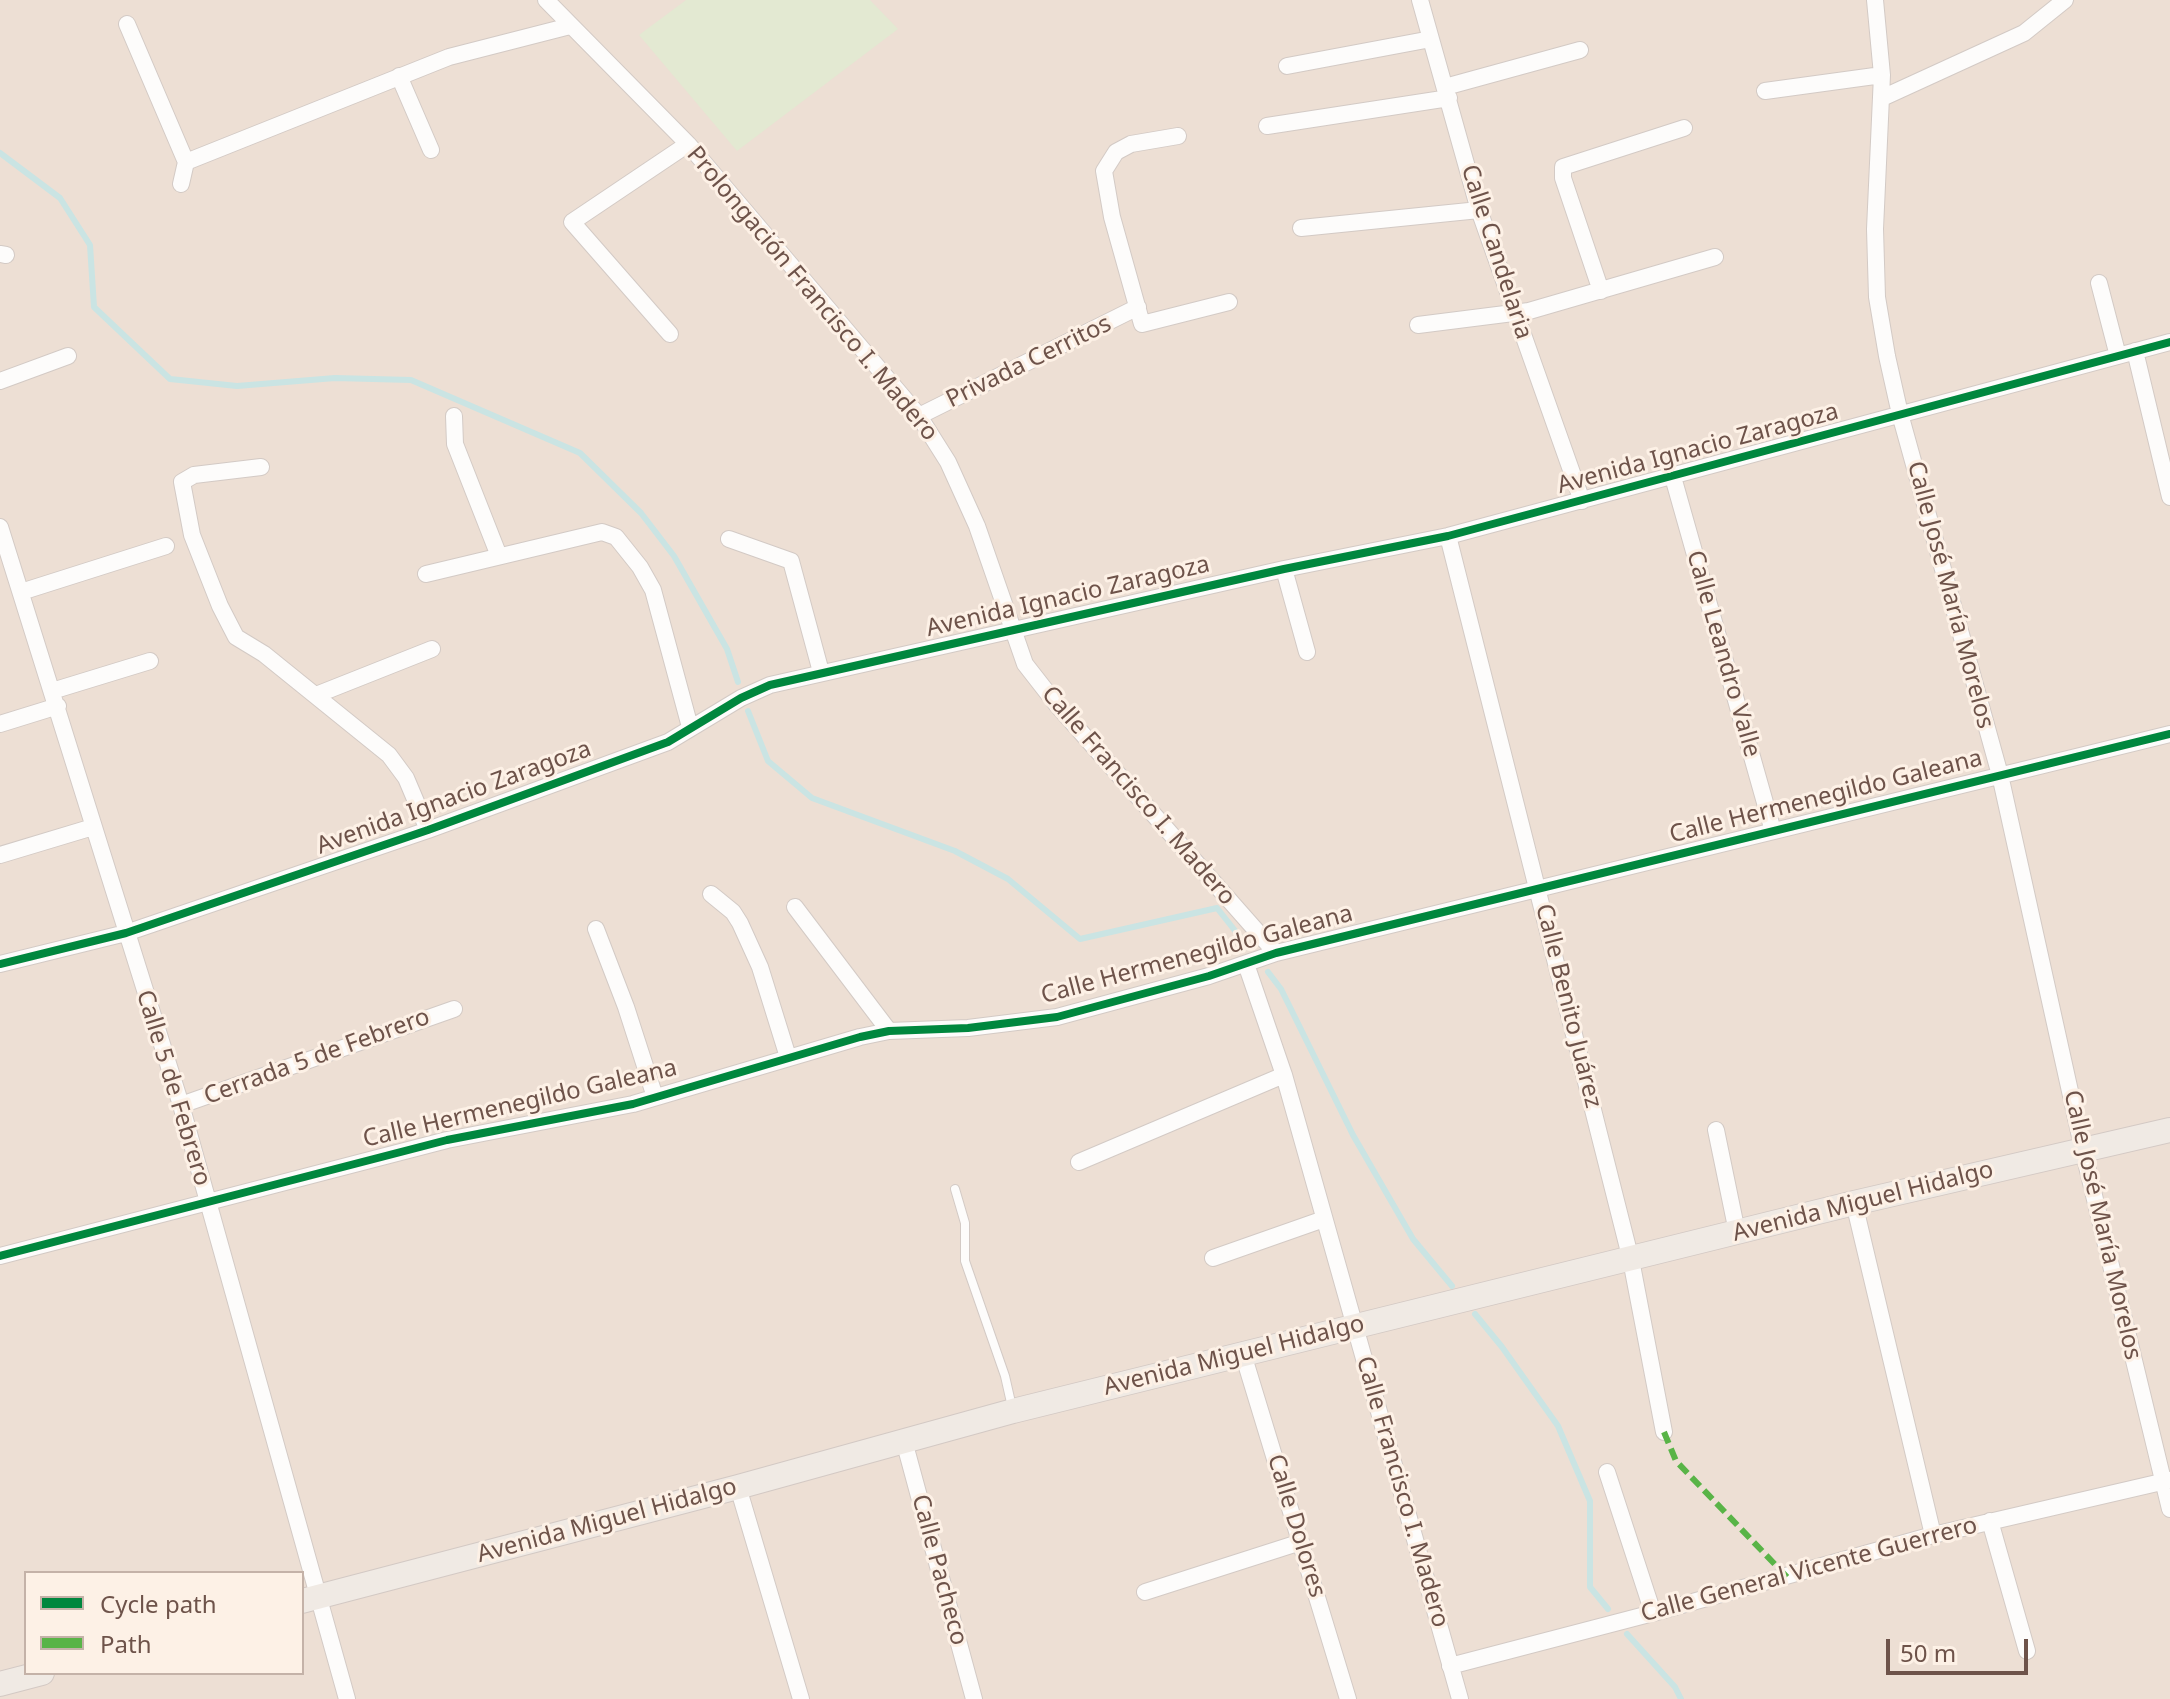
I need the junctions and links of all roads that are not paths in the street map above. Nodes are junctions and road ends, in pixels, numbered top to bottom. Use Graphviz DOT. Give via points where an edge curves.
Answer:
graph roads {
  1 [pos="546,0"];
  2 [pos="1420,0"];
  3 [pos="1875,0"];
  4 [pos="2065,0"];
  5 [pos="127,24"];
  6 [pos="570,26"];
  7 [pos="1431,39"];
  8 [pos="1580,50"];
  9 [pos="1287,66"];
  10 [pos="1882,75"];
  11 [pos="399,76"];
  12 [pos="1765,91"];
  13 [pos="1447,93"];
  14 [pos="1882,98"];
  15 [pos="1267,126"];
  16 [pos="1684,128"];
  17 [pos="1178,136"];
  18 [pos="688,144"];
  19 [pos="431,150"];
  20 [pos="186,162"];
  21 [pos="181,184"];
  22 [pos="1479,210"];
  23 [pos="1301,228"];
  24 [pos="1715,257"];
  25 [pos="2099,283"];
  26 [pos="1601,291"];
  27 [pos="1229,302"];
  28 [pos="1138,307"];
  29 [pos="1516,313"];
  30 [pos="1418,325"];
  31 [pos="670,334"];
  32 [pos="2170,342"];
  33 [pos="2135,351"];
  34 [pos="68,356"];
  35 [pos="2118,356"];
  36 [pos="0,381"];
  37 [pos="1900,414"];
  38 [pos="454,416"];
  39 [pos="919,416"];
  40 [pos="261,467"];
  41 [pos="1673,477"];
  42 [pos="2170,497"];
  43 [pos="1582,501"];
  44 [pos="0,527"];
  45 [pos="1448,536"];
  46 [pos="729,539"];
  47 [pos="166,546"];
  48 [pos="499,556"];
  49 [pos="1284,569"];
  50 [pos="426,574"];
  51 [pos="21,592"];
  52 [pos="1013,631"];
  53 [pos="432,649"];
  54 [pos="1307,652"];
  55 [pos="150,661"];
  56 [pos="821,672"];
  57 [pos="316,695"];
  58 [pos="55,699"];
  59 [pos="0,724"];
  60 [pos="690,727"];
  61 [pos="2170,734"];
  62 [pos="2000,775"];
  63 [pos="93,827"];
  64 [pos="428,830"];
  65 [pos="1773,831"];
  66 [pos="0,855"];
  67 [pos="1538,888"];
  68 [pos="711,894"];
  69 [pos="795,907"];
  70 [pos="596,929"];
  71 [pos="126,933"];
  72 [pos="1276,953"];
  73 [pos="0,964"];
  74 [pos="1246,964"];
  75 [pos="454,1009"];
  76 [pos="889,1031"];
  77 [pos="788,1057"];
  78 [pos="1284,1075"];
  79 [pos="655,1097"];
  80 [pos="181,1105"];
  81 [pos="1716,1130"];
  82 [pos="2170,1130"];
  83 [pos="2083,1150"];
  84 [pos="1079,1162"];
  85 [pos="955,1189"];
  86 [pos="207,1202"];
  87 [pos="1854,1203"];
  88 [pos="1324,1219"];
  89 [pos="1737,1232"];
  90 [pos="0,1256"];
  91 [pos="1213,1258"];
  92 [pos="1631,1260"];
  93 [pos="1355,1326"];
  94 [pos="1243,1354"];
  95 [pos="1013,1411"];
  96 [pos="1664,1432"];
  97 [pos="904,1441"];
  98 [pos="1607,1472"];
  99 [pos="2167,1481"];
  100 [pos="738,1487"];
  101 [pos="2170,1509"];
  102 [pos="1990,1521"];
  103 [pos="1933,1535"];
  104 [pos="1301,1542"];
  105 [pos="304,1571"];
  106 [pos="304,1572"];
  107 [pos="1145,1592"];
  108 [pos="311,1599"];
  109 [pos="1653,1613"];
  110 [pos="2027,1651"];
  111 [pos="1450,1666"];
  112 [pos="34,1675"];
  113 [pos="0,1684"];
  114 [pos="347,1699"];
  115 [pos="801,1699"];
  116 [pos="974,1699"];
  117 [pos="1348,1699"];
  118 [pos="1460,1699"];
  1 -- 6 [label="street, Prolongación Francisco I. Madero"];
  2 -- 7 [label="street, Calle Candelaria"];
  3 -- 10 [label="street, Calle José María Morelos"];
  4 -- 14 [label="street" via="2024,33"];
  5 -- 20 [label="street"];
  6 -- 11 [label="street" via="449,57"];
  6 -- 18 [label="street, Prolongación Francisco I. Madero"];
  7 -- 9 [label="street"];
  7 -- 13 [label="street, Calle Candelaria"];
  8 -- 13 [label="street"];
  10 -- 12 [label="street"];
  10 -- 14 [label="street, Calle José María Morelos"];
  11 -- 19 [label="street"];
  11 -- 20 [label="street"];
  13 -- 15 [label="street"];
  13 -- 22 [label="street, Calle Candelaria"];
  14 -- 37 [label="street, Calle José María Morelos" via="1877,297"];
  16 -- 26 [label="street" via="1563,167"];
  17 -- 28 [label="street, Privada Cerritos" via="1131,144 1116,152 1104,171"];
  18 -- 31 [label="street" via="572,222"];
  18 -- 39 [label="street, Prolongación Francisco I. Madero"];
  20 -- 21 [label="street"];
  22 -- 23 [label="street"];
  22 -- 29 [label="street, Calle Candelaria"];
  24 -- 26 [label="street"];
  25 -- 35 [label="street"];
  26 -- 29 [label="street"];
  27 -- 28 [label="street, Privada Cerritos" via="1142,324"];
  28 -- 39 [label="street, Privada Cerritos"];
  29 -- 30 [label="street"];
  29 -- 43 [label="street, Calle Candelaria"];
  32 -- 33 [label="street, Avenida Ignacio Zaragoza"];
  33 -- 35 [label="street, Avenida Ignacio Zaragoza"];
  33 -- 42 [label="street"];
  34 -- 36 [label="street"];
  35 -- 37 [label="street, Avenida Ignacio Zaragoza"];
  37 -- 41 [label="street, Avenida Ignacio Zaragoza"];
  37 -- 62 [label="street, Calle José María Morelos"];
  38 -- 48 [label="street" via="455,444"];
  39 -- 52 [label="street, Prolongación Francisco I. Madero" via="948,462 977,526"];
  40 -- 57 [label="street" via="194,475 182,482 192,535 236,637"];
  41 -- 43 [label="street, Avenida Ignacio Zaragoza"];
  41 -- 65 [label="street, Calle Leandro Valle"];
  43 -- 45 [label="street, Avenida Ignacio Zaragoza"];
  44 -- 51 [label="street, Calle 5 de Febrero"];
  45 -- 49 [label="street, Avenida Ignacio Zaragoza"];
  45 -- 67 [label="street, Calle Benito Juárez"];
  46 -- 56 [label="street" via="791,561"];
  47 -- 51 [label="street"];
  48 -- 50 [label="street"];
  48 -- 60 [label="street" via="602,532 616,537 653,590"];
  49 -- 52 [label="street, Avenida Ignacio Zaragoza"];
  49 -- 54 [label="street"];
  51 -- 58 [label="street, Calle 5 de Febrero"];
  52 -- 56 [label="street, Avenida Ignacio Zaragoza"];
  52 -- 72 [label="street, Calle Francisco I. Madero" via="1025,664 1057,705"];
  53 -- 57 [label="street"];
  55 -- 58 [label="street"];
  56 -- 60 [label="street, Avenida Ignacio Zaragoza" via="770,685"];
  57 -- 64 [label="street" via="389,755 406,778"];
  58 -- 59 [label="street"];
  58 -- 63 [label="street, Calle 5 de Febrero"];
  60 -- 64 [label="street, Avenida Ignacio Zaragoza" via="668,742"];
  61 -- 62 [label="street, Calle Hermenegildo Galeana"];
  62 -- 65 [label="street, Calle Hermenegildo Galeana"];
  62 -- 83 [label="street, Calle José María Morelos"];
  63 -- 66 [label="street"];
  63 -- 71 [label="street, Calle 5 de Febrero"];
  64 -- 71 [label="street, Avenida Ignacio Zaragoza"];
  65 -- 67 [label="street, Calle Hermenegildo Galeana"];
  67 -- 72 [label="street, Calle Hermenegildo Galeana"];
  67 -- 92 [label="street, Calle Benito Juárez"];
  68 -- 77 [label="street" via="733,912 745,934"];
  69 -- 76 [label="street"];
  70 -- 79 [label="street"];
  71 -- 73 [label="street, Avenida Ignacio Zaragoza"];
  71 -- 80 [label="street, Calle 5 de Febrero"];
  72 -- 74 [label="street, Calle Hermenegildo Galeana"];
  74 -- 76 [label="street, Calle Hermenegildo Galeana" via="1057,1017"];
  74 -- 78 [label="street, Calle Francisco I. Madero"];
  75 -- 80 [label="street, Cerrada 5 de Febrero"];
  76 -- 77 [label="street, Calle Hermenegildo Galeana"];
  77 -- 79 [label="street, Calle Hermenegildo Galeana"];
  78 -- 84 [label="street"];
  78 -- 88 [label="street, Calle Francisco I. Madero"];
  79 -- 86 [label="street, Calle Hermenegildo Galeana" via="447,1140"];
  80 -- 86 [label="street, Calle 5 de Febrero"];
  81 -- 89 [label="street"];
  82 -- 83 [label="main road, Avenida Miguel Hidalgo"];
  83 -- 87 [label="main road, Avenida Miguel Hidalgo"];
  83 -- 99 [label="street, Calle José María Morelos"];
  85 -- 95 [label="lane" via="965,1223 965,1261"];
  86 -- 90 [label="street, Calle Hermenegildo Galeana"];
  86 -- 105 [label="street, Calle 5 de Febrero"];
  87 -- 89 [label="main road, Avenida Miguel Hidalgo"];
  87 -- 103 [label="street"];
  88 -- 91 [label="street"];
  88 -- 93 [label="street, Calle Francisco I. Madero"];
  89 -- 92 [label="main road, Avenida Miguel Hidalgo"];
  92 -- 93 [label="main road, Avenida Miguel Hidalgo"];
  92 -- 96 [label="street, Calle Benito Juárez"];
  93 -- 94 [label="main road, Avenida Miguel Hidalgo"];
  93 -- 111 [label="street, Calle Francisco I. Madero"];
  94 -- 95 [label="main road, Avenida Miguel Hidalgo"];
  94 -- 104 [label="street, Calle Dolores"];
  95 -- 97 [label="main road, Avenida Miguel Hidalgo"];
  97 -- 100 [label="main road, Avenida Miguel Hidalgo"];
  97 -- 116 [label="street, Calle Pacheco"];
  98 -- 109 [label="street"];
  99 -- 101 [label="street, Calle José María Morelos"];
  99 -- 102 [label="street, Calle General Vicente Guerrero"];
  100 -- 108 [label="main road, Avenida Miguel Hidalgo"];
  100 -- 115 [label="street"];
  102 -- 103 [label="street, Calle General Vicente Guerrero"];
  102 -- 110 [label="street"];
  103 -- 109 [label="street, Calle General Vicente Guerrero"];
  104 -- 107 [label="street"];
  104 -- 117 [label="street, Calle Dolores"];
  106 -- 108 [label="street, Calle 5 de Febrero"];
  108 -- 114 [label="street, Calle 5 de Febrero"];
  109 -- 111 [label="street, Calle General Vicente Guerrero"];
  111 -- 118 [label="street, Calle Francisco I. Madero"];
  112 -- 113 [label="main road"];
}
